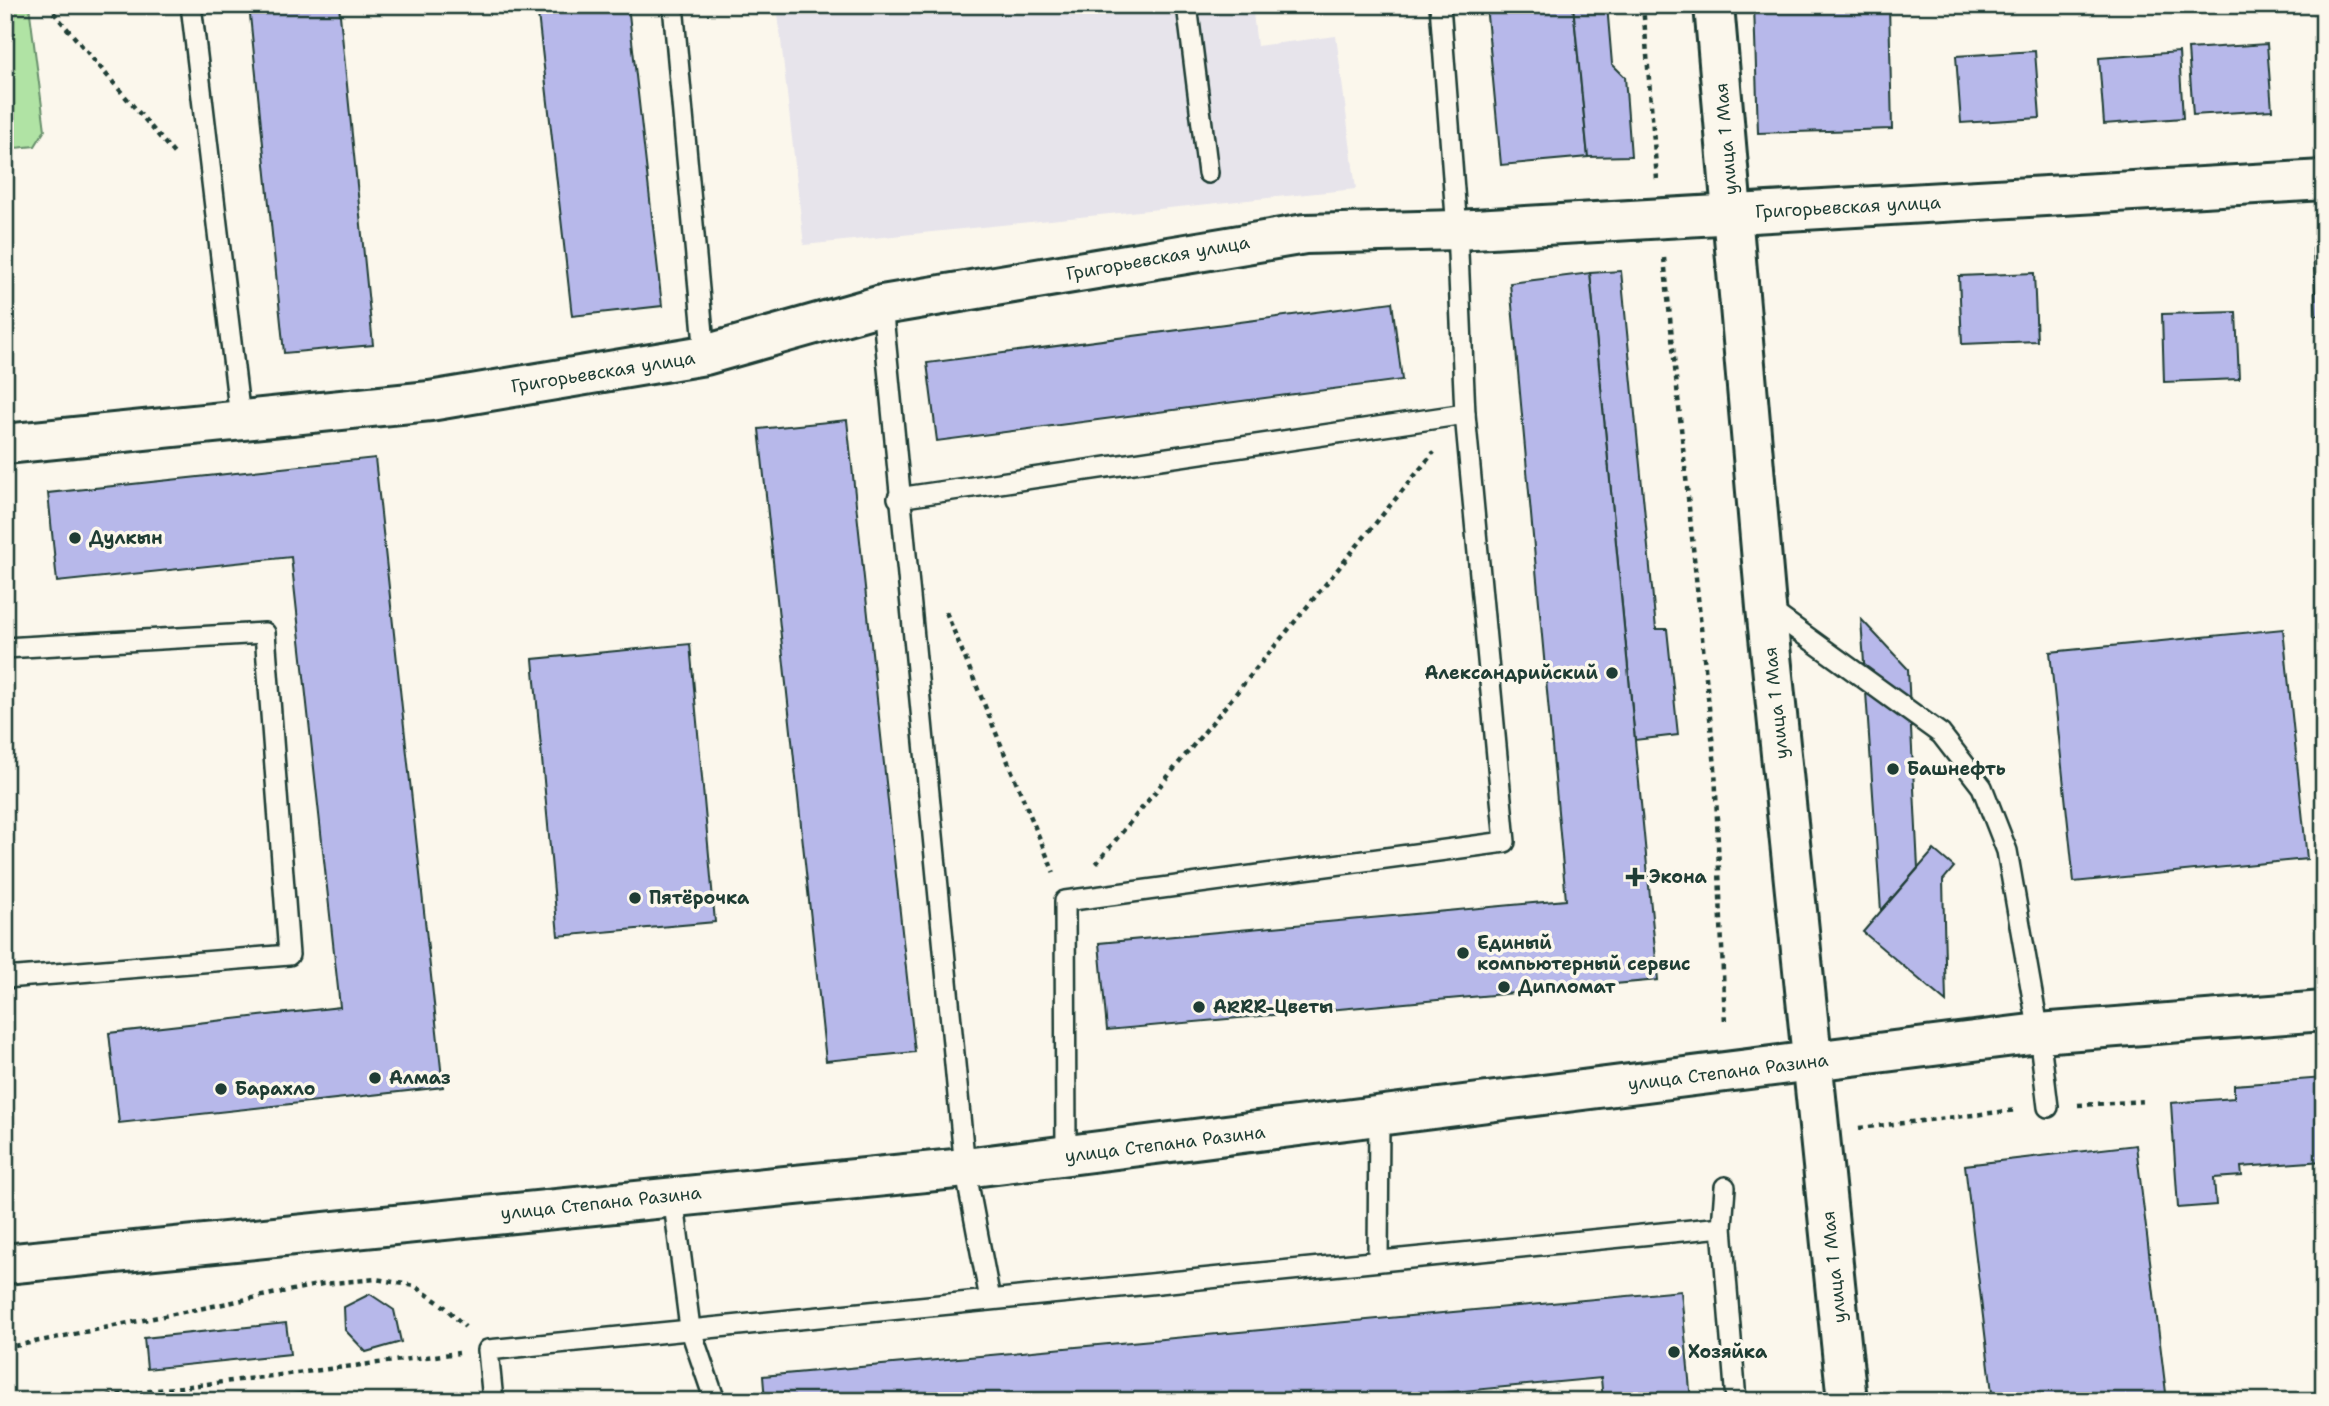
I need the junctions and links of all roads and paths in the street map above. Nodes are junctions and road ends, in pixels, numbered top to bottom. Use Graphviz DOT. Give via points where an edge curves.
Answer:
graph roads {
  1 [pos="47,5"];
  2 [pos="191,5"];
  3 [pos="673,5"];
  4 [pos="1187,5"];
  5 [pos="1440,5"];
  6 [pos="1643,5"];
  7 [pos="1714,5"];
  8 [pos="1208,173"];
  9 [pos="2324,180"];
  10 [pos="215,203"];
  11 [pos="1734,214"];
  12 [pos="1660,219"];
  13 [pos="1457,230"];
  14 [pos="882,305"];
  15 [pos="705,355"];
  16 [pos="1465,414"];
  17 [pos="240,418"];
  18 [pos="5,444"];
  19 [pos="898,498"];
  20 [pos="940,599"];
  21 [pos="1766,607"];
  22 [pos="5,648"];
  23 [pos="1065,901"];
  24 [pos="5,978"];
  25 [pos="2324,1011"];
  26 [pos="1725,1024"];
  27 [pos="2039,1033"];
  28 [pos="1812,1061"];
  29 [pos="2147,1101"];
  30 [pos="2048,1107"];
  31 [pos="1379,1118"];
  32 [pos="1855,1129"];
  33 [pos="1066,1156"];
  34 [pos="965,1168"];
  35 [pos="1725,1187"];
  36 [pos="673,1196"];
  37 [pos="1722,1227"];
  38 [pos="1378,1261"];
  39 [pos="5,1264"];
  40 [pos="990,1299"];
  41 [pos="690,1328"];
  42 [pos="5,1348"];
  43 [pos="488,1350"];
  44 [pos="68,1401"];
  45 [pos="494,1401"];
  46 [pos="715,1401"];
  47 [pos="1736,1401"];
  48 [pos="1847,1401"];
  1 -- 10 [label="path"];
  2 -- 10 [label="lane"];
  3 -- 15 [label="lane"];
  4 -- 8 [label="lane"];
  5 -- 13 [label="lane"];
  6 -- 12 [label="path"];
  7 -- 11 [label="main road, улица 1 Мая"];
  9 -- 11 [label="main road, Григорьевская улица"];
  10 -- 17 [label="lane"];
  11 -- 12 [label="main road, Григорьевская улица"];
  11 -- 21 [label="main road, улица 1 Мая"];
  12 -- 13 [label="main road, Григорьевская улица"];
  12 -- 26 [label="path" via="1714,767"];
  13 -- 14 [label="main road, Григорьевская улица" via="1305,234"];
  13 -- 16 [label="lane"];
  14 -- 15 [label="main road, Григорьевская улица"];
  14 -- 19 [label="lane"];
  15 -- 17 [label="main road, Григорьевская улица" via="430,401"];
  16 -- 19 [label="lane"];
  16 -- 23 [label="path"];
  16 -- 23 [label="lane" via="1505,842"];
  17 -- 18 [label="main road, Григорьевская улица"];
  19 -- 34 [label="lane"];
  20 -- 23 [label="path"];
  21 -- 27 [label="lane" via="1941,734 1982,787 2007,851"];
  21 -- 28 [label="main road, улица 1 Мая"];
  22 -- 24 [label="lane" via="265,633 289,955"];
  23 -- 33 [label="lane"];
  25 -- 27 [label="main road, улица Степана Разина"];
  27 -- 28 [label="main road, улица Степана Разина"];
  27 -- 30 [label="lane"];
  28 -- 31 [label="main road, улица Степана Разина"];
  28 -- 48 [label="main road, улица 1 Мая"];
  29 -- 30 [label="path"];
  30 -- 32 [label="path"];
  31 -- 33 [label="main road, улица Степана Разина"];
  31 -- 38 [label="lane"];
  33 -- 34 [label="main road, улица Степана Разина"];
  34 -- 36 [label="main road, улица Степана Разина"];
  34 -- 40 [label="lane"];
  35 -- 37 [label="lane"];
  36 -- 39 [label="main road, улица Степана Разина"];
  36 -- 41 [label="lane"];
  37 -- 38 [label="lane"];
  37 -- 47 [label="lane"];
  38 -- 40 [label="lane"];
  40 -- 41 [label="lane"];
  41 -- 43 [label="lane"];
  41 -- 46 [label="lane"];
  42 -- 43 [label="path" via="322,1284 376,1279 415,1286 445,1307"];
  43 -- 44 [label="path"];
  43 -- 45 [label="lane"];
}
